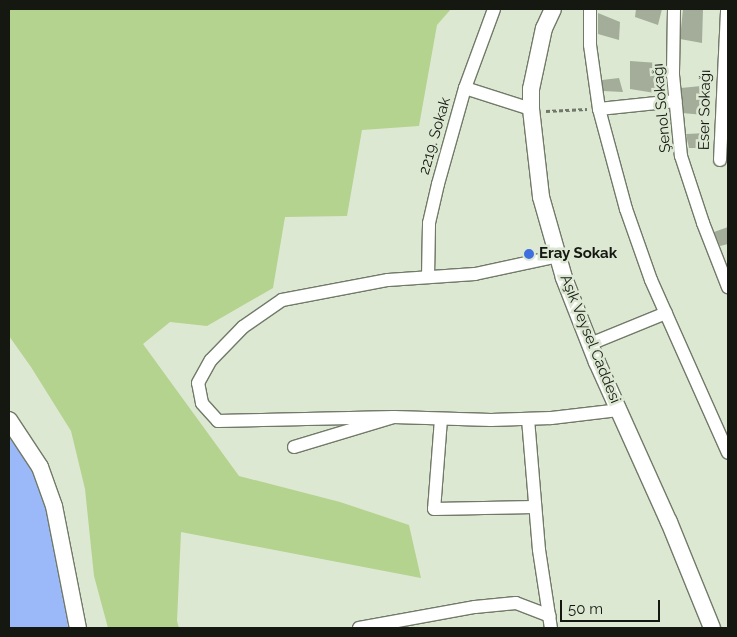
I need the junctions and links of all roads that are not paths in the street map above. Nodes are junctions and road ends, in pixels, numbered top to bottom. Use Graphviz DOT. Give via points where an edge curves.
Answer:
graph roads {
  1 [pos="494,9"];
  2 [pos="553,9"];
  3 [pos="590,9"];
  4 [pos="674,9"];
  5 [pos="727,9"];
  6 [pos="465,88"];
  7 [pos="676,101"];
  8 [pos="599,108"];
  9 [pos="531,109"];
  10 [pos="720,160"];
  11 [pos="558,256"];
  12 [pos="428,277"];
  13 [pos="728,287"];
  14 [pos="666,313"];
  15 [pos="590,344"];
  16 [pos="619,410"];
  17 [pos="394,417"];
  18 [pos="441,419"];
  19 [pos="528,419"];
  20 [pos="9,420"];
  21 [pos="294,447"];
  22 [pos="728,453"];
  23 [pos="534,507"];
  24 [pos="551,622"];
  25 [pos="78,628"];
  26 [pos="359,628"];
  27 [pos="712,628"];
  1 -- 6 [label="street, 2219. Sokak"];
  2 -- 9 [label="street, Aşık Veysel Caddesi" via="544,28 531,89"];
  3 -- 8 [label="street" via="590,45"];
  4 -- 7 [label="street, Şenol Sokağı"];
  5 -- 10 [label="street, Eser Sokağı"];
  6 -- 9 [label="street"];
  6 -- 12 [label="street, 2219. Sokak" via="429,223"];
  7 -- 8 [label="street"];
  7 -- 13 [label="street, Şenol Sokağı" via="681,156"];
  8 -- 14 [label="street" via="626,209"];
  9 -- 11 [label="street, Aşık Veysel Caddesi" via="542,198"];
  11 -- 12 [label="street" via="475,274"];
  11 -- 15 [label="street, Aşık Veysel Caddesi"];
  12 -- 17 [label="street" via="388,280 282,300 243,327 211,360 198,383 202,403 218,421"];
  14 -- 15 [label="street"];
  14 -- 22 [label="street"];
  15 -- 16 [label="street, Aşık Veysel Caddesi"];
  16 -- 19 [label="street"];
  16 -- 27 [label="street, Aşık Veysel Caddesi"];
  17 -- 18 [label="street"];
  17 -- 21 [label="street"];
  18 -- 19 [label="street"];
  18 -- 23 [label="street" via="434,510"];
  19 -- 23 [label="street"];
  20 -- 25 [label="street" via="40,467 54,506"];
  23 -- 24 [label="street"];
  24 -- 26 [label="street" via="516,602"];
}
